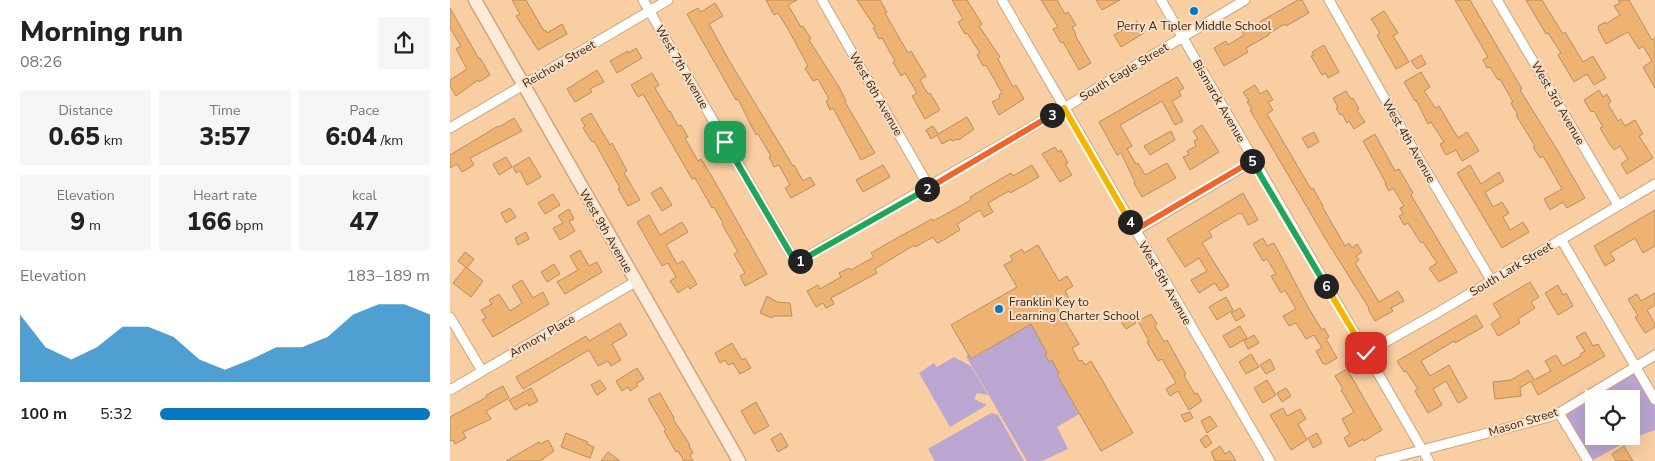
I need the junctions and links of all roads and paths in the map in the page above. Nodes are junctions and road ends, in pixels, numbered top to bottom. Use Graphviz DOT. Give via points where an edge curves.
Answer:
graph roads {
  1 [pos="475,0"];
  2 [pos="643,0"];
  3 [pos="668,0"];
  4 [pos="822,0"];
  5 [pos="1002,0"];
  6 [pos="1161,0"];
  7 [pos="1245,0"];
  8 [pos="1329,0"];
  9 [pos="1497,0"];
  10 [pos="649,11"];
  11 [pos="1182,37"];
  12 [pos="523,85"];
  13 [pos="1064,108"];
  14 [pos="450,128"];
  15 [pos="1253,161"];
  16 [pos="1655,184"];
  17 [pos="929,187"];
  18 [pos="1618,205"];
  19 [pos="1135,230"];
  20 [pos="1561,239"];
  21 [pos="796,263"];
  22 [pos="1492,280"];
  23 [pos="635,282"];
  24 [pos="450,317"];
  25 [pos="1366,353"];
  26 [pos="1655,355"];
  27 [pos="1635,367"];
  28 [pos="482,371"];
  29 [pos="450,390"];
  30 [pos="1655,400"];
  31 [pos="1559,412"];
  32 [pos="1422,450"];
  33 [pos="739,461"];
  34 [pos="1270,461"];
  35 [pos="1380,461"];
  36 [pos="1429,461"];
  37 [pos="1588,461"];
  1 -- 12 [label="main road, West 9th Avenue"];
  2 -- 10 [label="street, West 7th Avenue"];
  3 -- 10 [label="street, Reichow Street"];
  4 -- 17 [label="street, West 6th Avenue"];
  5 -- 13 [label="street, West 5th Avenue"];
  6 -- 11 [label="street, Bismarck Avenue"];
  7 -- 11 [label="street, South Eagle Street"];
  8 -- 22 [label="street, West 4th Avenue"];
  9 -- 18 [label="street, West 3rd Avenue"];
  10 -- 12 [label="street, Reichow Street"];
  10 -- 21 [label="street, West 7th Avenue"];
  11 -- 13 [label="street, South Eagle Street"];
  11 -- 15 [label="street, Bismarck Avenue"];
  12 -- 14 [label="street, Reichow Street"];
  12 -- 23 [label="main road, West 9th Avenue"];
  13 -- 17 [label="street, South Eagle Street"];
  13 -- 19 [label="street, West 5th Avenue"];
  15 -- 19 [label="street"];
  15 -- 25 [label="street, Bismarck Avenue"];
  16 -- 18 [label="street, South Lark Street"];
  17 -- 21 [label="street, South Eagle Street"];
  18 -- 20 [label="street, South Lark Street"];
  19 -- 34 [label="street, West 5th Avenue"];
  20 -- 22 [label="street, South Lark Street"];
  20 -- 27 [label="street"];
  22 -- 25 [label="street, South Lark Street"];
  23 -- 28 [label="street, Armory Place"];
  23 -- 33 [label="main road, West 9th Avenue"];
  24 -- 28 [label="street"];
  25 -- 32 [label="street, Bismarck Avenue"];
  26 -- 27 [label="street, Mason Street"];
  27 -- 30 [label="street"];
  27 -- 31 [label="street, Mason Street"];
  28 -- 29 [label="street, Armory Place"];
  31 -- 32 [label="street, Mason Street"];
  31 -- 37 [label="street"];
  32 -- 35 [label="street, Mason Street"];
  32 -- 36 [label="street, Bismarck Avenue"];
}
